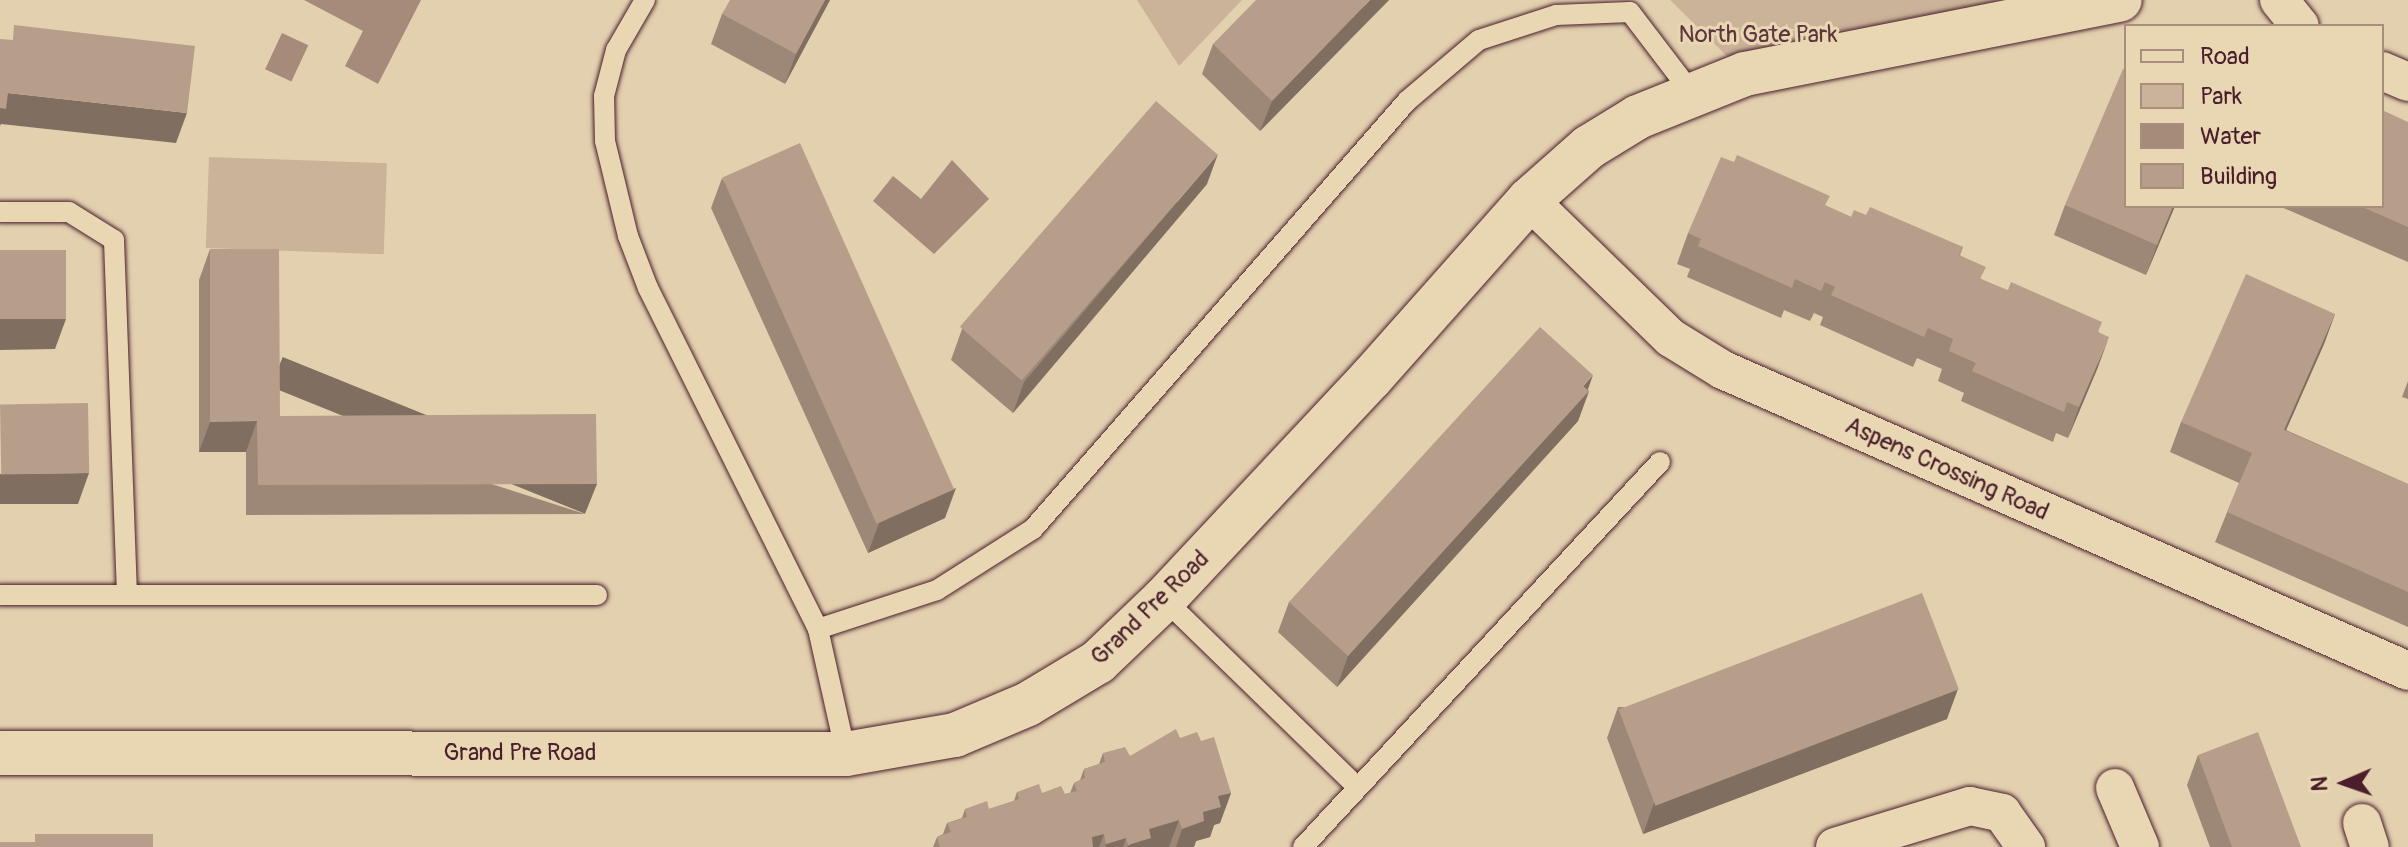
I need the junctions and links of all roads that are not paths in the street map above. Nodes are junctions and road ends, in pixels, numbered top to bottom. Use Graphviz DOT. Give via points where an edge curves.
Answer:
graph roads {
  1 [pos="645,0"];
  2 [pos="2120,0"];
  3 [pos="2279,0"];
  4 [pos="2298,24"];
  5 [pos="2384,72"];
  6 [pos="2408,82"];
  7 [pos="1691,92"];
  8 [pos="1529,200"];
  9 [pos="0,212"];
  10 [pos="1660,462"];
  11 [pos="0,595"];
  12 [pos="127,595"];
  13 [pos="597,595"];
  14 [pos="1164,599"];
  15 [pos="818,629"];
  16 [pos="2408,671"];
  17 [pos="0,753"];
  18 [pos="846,754"];
  19 [pos="1356,786"];
  20 [pos="2115,788"];
  21 [pos="1303,847"];
  22 [pos="1835,847"];
  23 [pos="2026,847"];
  24 [pos="2140,847"];
  1 -- 15 [label="lane" via="616,50 604,96 605,141 628,236 648,288"];
  2 -- 7 [label="street, Grand Pre Road" via="1745,74"];
  3 -- 4 [label="street"];
  5 -- 6 [label="street"];
  7 -- 8 [label="street, Grand Pre Road" via="1589,147"];
  7 -- 15 [label="lane" via="1630,12 1556,15 1479,40 1407,101 1033,529 937,590"];
  8 -- 14 [label="street, Grand Pre Road"];
  8 -- 16 [label="street, Aspens Crossing Road" via="1671,338 1723,370"];
  9 -- 12 [label="lane" via="69,212 114,240"];
  10 -- 19 [label="lane"];
  11 -- 12 [label="lane"];
  12 -- 13 [label="lane"];
  14 -- 18 [label="street, Grand Pre Road" via="1098,662 1028,704 955,735"];
  14 -- 19 [label="lane"];
  15 -- 18 [label="lane"];
  17 -- 18 [label="street, Grand Pre Road"];
  19 -- 21 [label="lane"];
  20 -- 24 [label="street"];
  22 -- 23 [label="street" via="1970,806 2002,813"];
}
